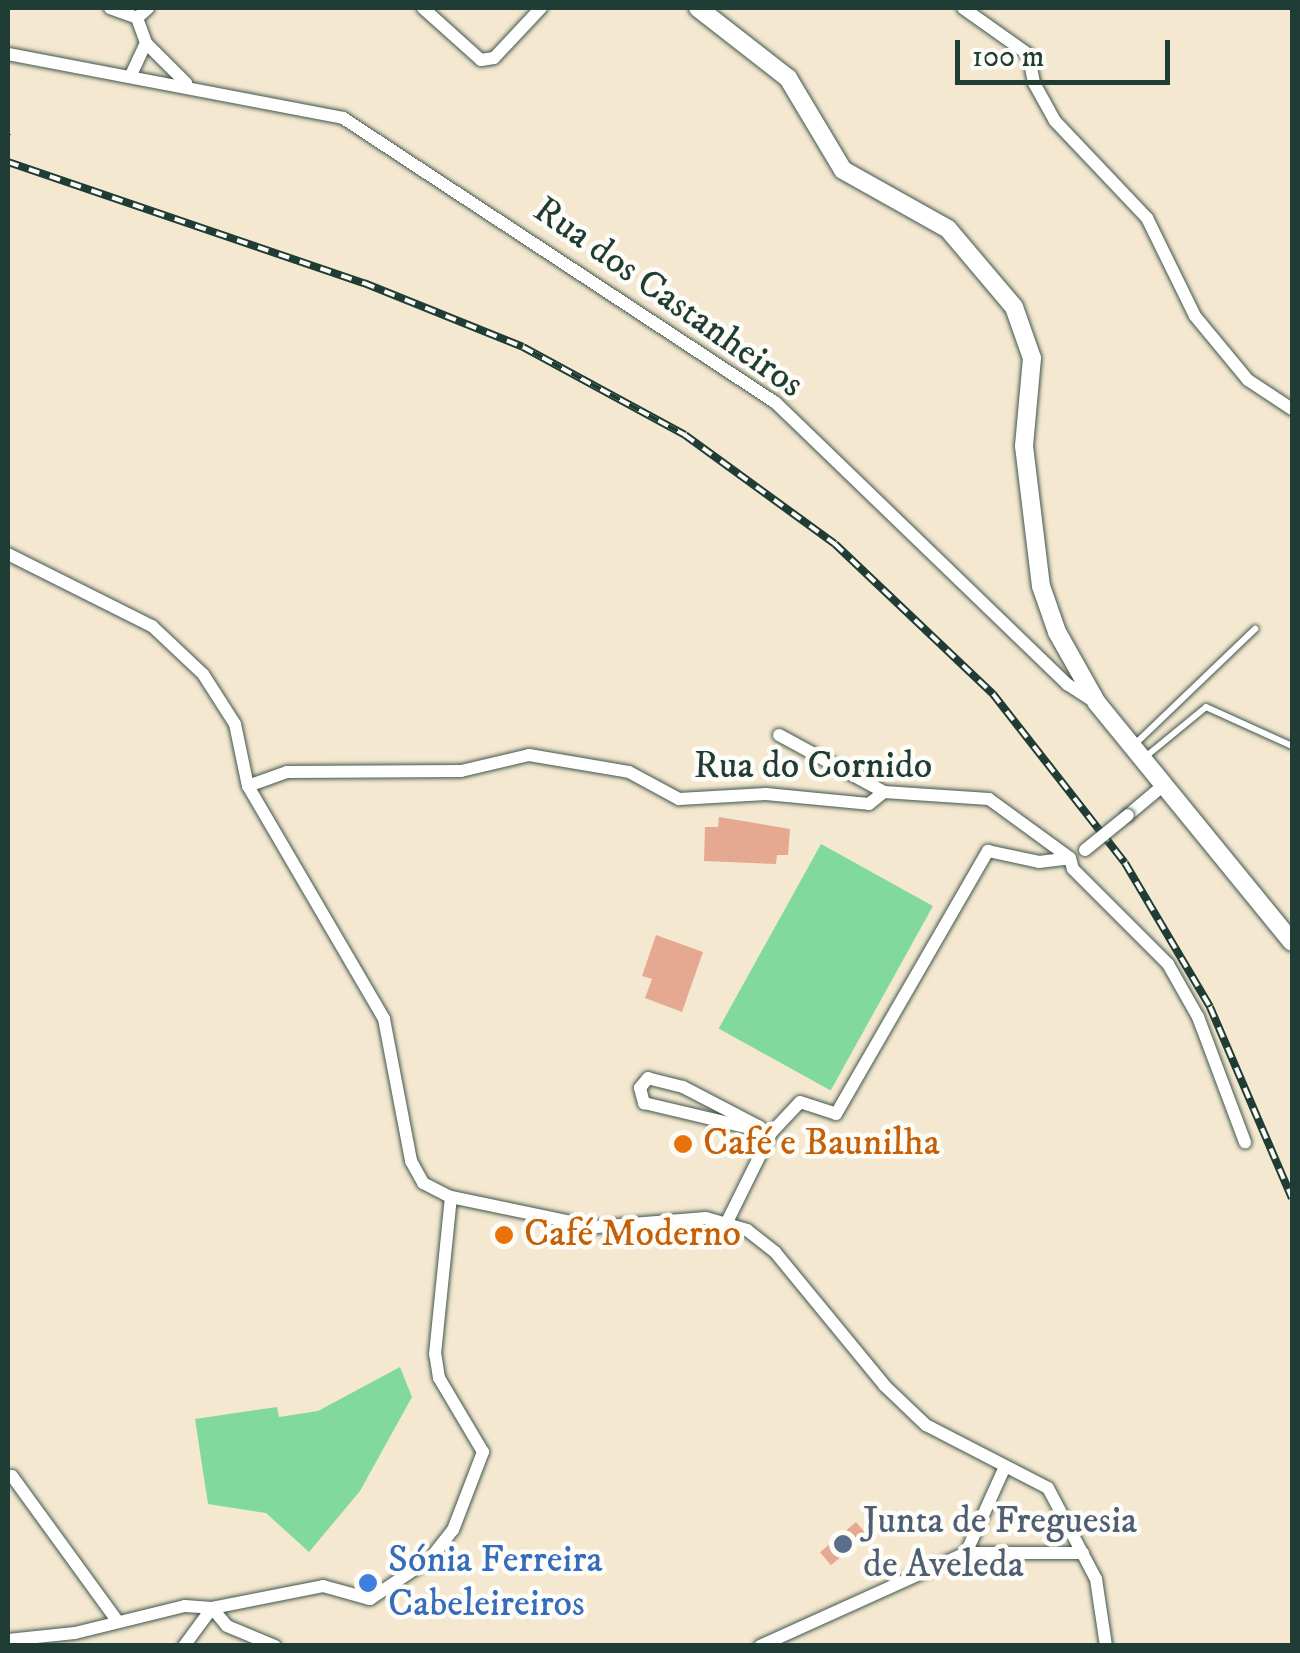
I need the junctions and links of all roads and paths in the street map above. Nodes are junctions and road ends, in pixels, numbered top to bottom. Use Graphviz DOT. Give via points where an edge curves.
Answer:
graph roads {
  1 [pos="110,8"];
  2 [pos="148,8"];
  3 [pos="422,8"];
  4 [pos="541,8"];
  5 [pos="698,8"];
  6 [pos="962,8"];
  7 [pos="137,18"];
  8 [pos="146,43"];
  9 [pos="8,54"];
  10 [pos="131,75"];
  11 [pos="187,84"];
  12 [pos="8,134"];
  13 [pos="14,137"];
  14 [pos="1292,408"];
  15 [pos="8,554"];
  16 [pos="1255,630"];
  17 [pos="1097,703"];
  18 [pos="779,736"];
  19 [pos="1292,746"];
  20 [pos="1138,752"];
  21 [pos="1164,784"];
  22 [pos="248,786"];
  23 [pos="884,792"];
  24 [pos="1070,858"];
  25 [pos="1292,942"];
  26 [pos="765,1130"];
  27 [pos="1244,1142"];
  28 [pos="452,1197"];
  29 [pos="728,1220"];
  30 [pos="1004,1469"];
  31 [pos="12,1476"];
  32 [pos="966,1553"];
  33 [pos="1082,1553"];
  34 [pos="212,1608"];
  35 [pos="118,1622"];
  36 [pos="8,1640"];
  37 [pos="184,1646"];
  38 [pos="274,1646"];
  39 [pos="760,1646"];
  40 [pos="1106,1646"];
  1 -- 7 [label="street"];
  2 -- 7 [label="street"];
  3 -- 4 [label="street" via="481,60 494,58"];
  5 -- 17 [label="street" via="788,78 843,170 948,229 1014,307 1032,358 1024,446 1041,586 1057,632"];
  6 -- 14 [label="street" via="1028,54 1034,83 1055,121 1147,218 1195,316 1248,380"];
  7 -- 8 [label="street"];
  8 -- 10 [label="street"];
  8 -- 11 [label="street"];
  9 -- 10 [label="street, Rua dos Castanheiros"];
  10 -- 11 [label="street, Rua dos Castanheiros"];
  11 -- 17 [label="street, Rua dos Castanheiros" via="343,118 663,323 776,403 1066,684"];
  12 -- 13 [label="path"];
  15 -- 22 [label="street" via="152,626 203,674 235,724"];
  16 -- 20 [label="lane"];
  17 -- 20 [label="street"];
  18 -- 23 [label="street"];
  19 -- 20 [label="lane" via="1206,707"];
  20 -- 21 [label="street"];
  21 -- 24 [label="street, bridge"];
  21 -- 25 [label="street"];
  22 -- 23 [label="street, Rua do Cornido" via="287,772 461,771 528,755 629,772 679,799 766,794 868,804"];
  22 -- 28 [label="street" via="384,1018 411,1161 423,1183"];
  23 -- 24 [label="street, Rua do Cornido" via="989,799"];
  24 -- 26 [label="street" via="1038,862 988,851 836,1114 800,1102"];
  24 -- 27 [label="street, Rua do Cornido" via="1072,869 1168,964 1198,1017"];
  26 -- 26 [label="street" via="682,1086 648,1078 640,1088 644,1102"];
  26 -- 29 [label="street"];
  28 -- 29 [label="street" via="596,1227"];
  28 -- 34 [label="street" via="435,1354 439,1378 482,1452 453,1530 430,1558 370,1599 323,1586"];
  29 -- 30 [label="street" via="775,1252 885,1386 926,1425"];
  30 -- 32 [label="street"];
  30 -- 33 [label="street" via="1048,1488"];
  31 -- 35 [label="street"];
  32 -- 33 [label="street"];
  32 -- 39 [label="street"];
  33 -- 40 [label="street" via="1096,1579"];
  34 -- 35 [label="street" via="185,1606"];
  34 -- 37 [label="street"];
  34 -- 38 [label="street" via="227,1626"];
  35 -- 36 [label="street"];
}
